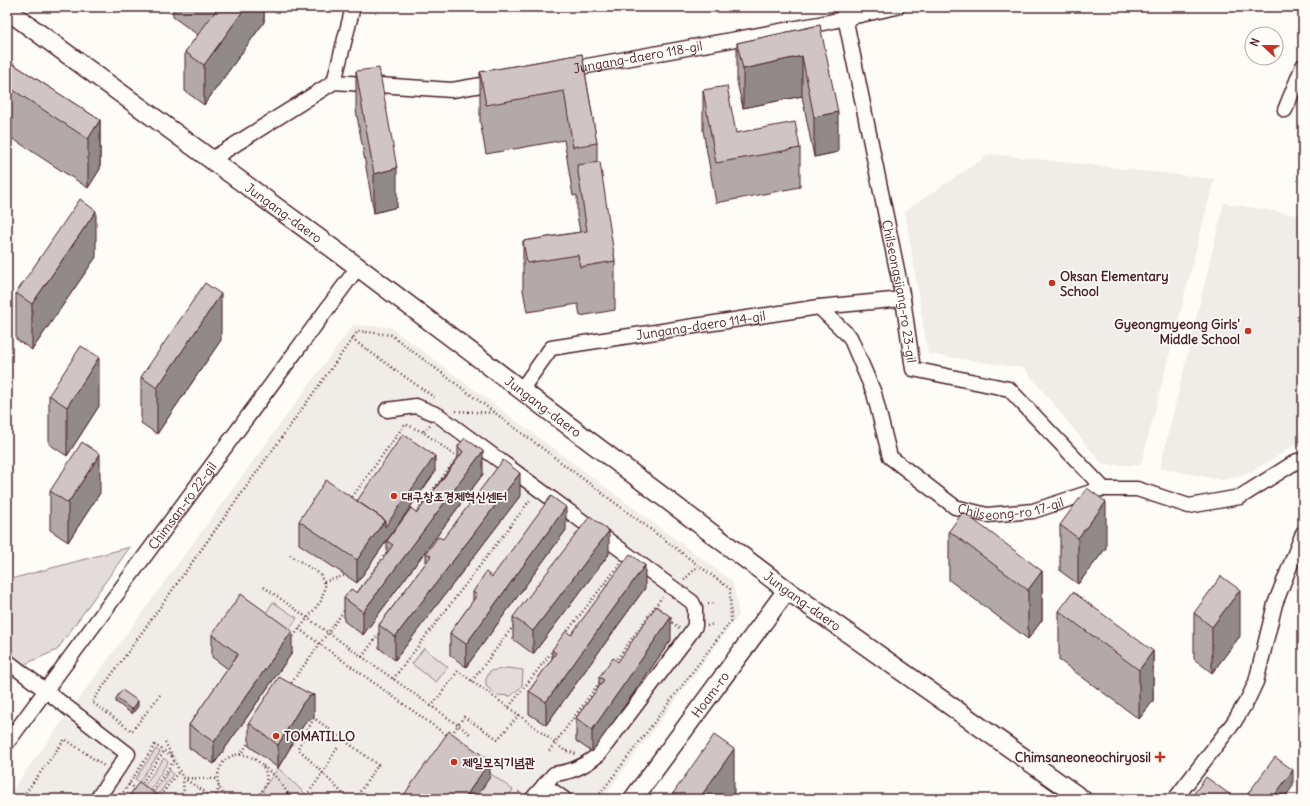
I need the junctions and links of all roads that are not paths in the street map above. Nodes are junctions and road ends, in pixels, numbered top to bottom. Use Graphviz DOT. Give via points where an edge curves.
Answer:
graph roads {
  1 [pos="354,7"];
  2 [pos="897,7"];
  3 [pos="7,10"];
  4 [pos="844,13"];
  5 [pos="1303,66"];
  6 [pos="552,72"];
  7 [pos="514,79"];
  8 [pos="334,82"];
  9 [pos="1285,110"];
  10 [pos="212,159"];
  11 [pos="358,267"];
  12 [pos="903,299"];
  13 [pos="819,307"];
  14 [pos="521,390"];
  15 [pos="387,410"];
  16 [pos="1303,463"];
  17 [pos="1104,489"];
  18 [pos="1303,533"];
  19 [pos="788,590"];
  20 [pos="7,661"];
  21 [pos="46,691"];
  22 [pos="7,743"];
  23 [pos="544,785"];
  24 [pos="97,799"];
  25 [pos="532,799"];
  26 [pos="564,799"];
  27 [pos="633,799"];
  28 [pos="1082,799"];
  29 [pos="1175,799"];
  1 -- 8 [label="street"];
  2 -- 4 [label="street, Jungang-daero 118-gil"];
  3 -- 10 [label="main road, Jungang-daero"];
  4 -- 6 [label="street, Jungang-daero 118-gil"];
  4 -- 12 [label="street, Chilseongsijang-ro 23-gil"];
  5 -- 9 [label="street"];
  7 -- 8 [label="street" via="452,90"];
  8 -- 10 [label="street"];
  10 -- 11 [label="main road, Jungang-daero"];
  11 -- 14 [label="main road, Jungang-daero"];
  11 -- 21 [label="street, Chimsan-ro 22-gil"];
  12 -- 13 [label="street, Jungang-daero 114-gil"];
  12 -- 17 [label="street, Chilseongsijang-ro 23-gil" via="913,369 1009,389"];
  13 -- 14 [label="street, Jungang-daero 114-gil" via="551,348"];
  13 -- 17 [label="street, Chilseong-ro 17-gil" via="850,337 874,393 890,457 955,507 987,515 1033,511"];
  14 -- 19 [label="main road, Jungang-daero"];
  15 -- 23 [label="street" via="416,406 438,415 692,602 695,608 695,626 689,636 598,755 568,773 554,774"];
  16 -- 17 [label="street, Chilseong-ro 17-gil" via="1297,461 1240,497 1189,506 1137,489"];
  18 -- 29 [label="street" via="1275,604 1256,682 1248,699 1234,722"];
  19 -- 27 [label="main road, Hoam-ro"];
  19 -- 28 [label="main road, Jungang-daero"];
  20 -- 21 [label="street"];
  21 -- 22 [label="street, Chimsan-ro 22-gil"];
  21 -- 24 [label="street" via="128,754"];
  23 -- 25 [label="street"];
  23 -- 26 [label="street"];
}
